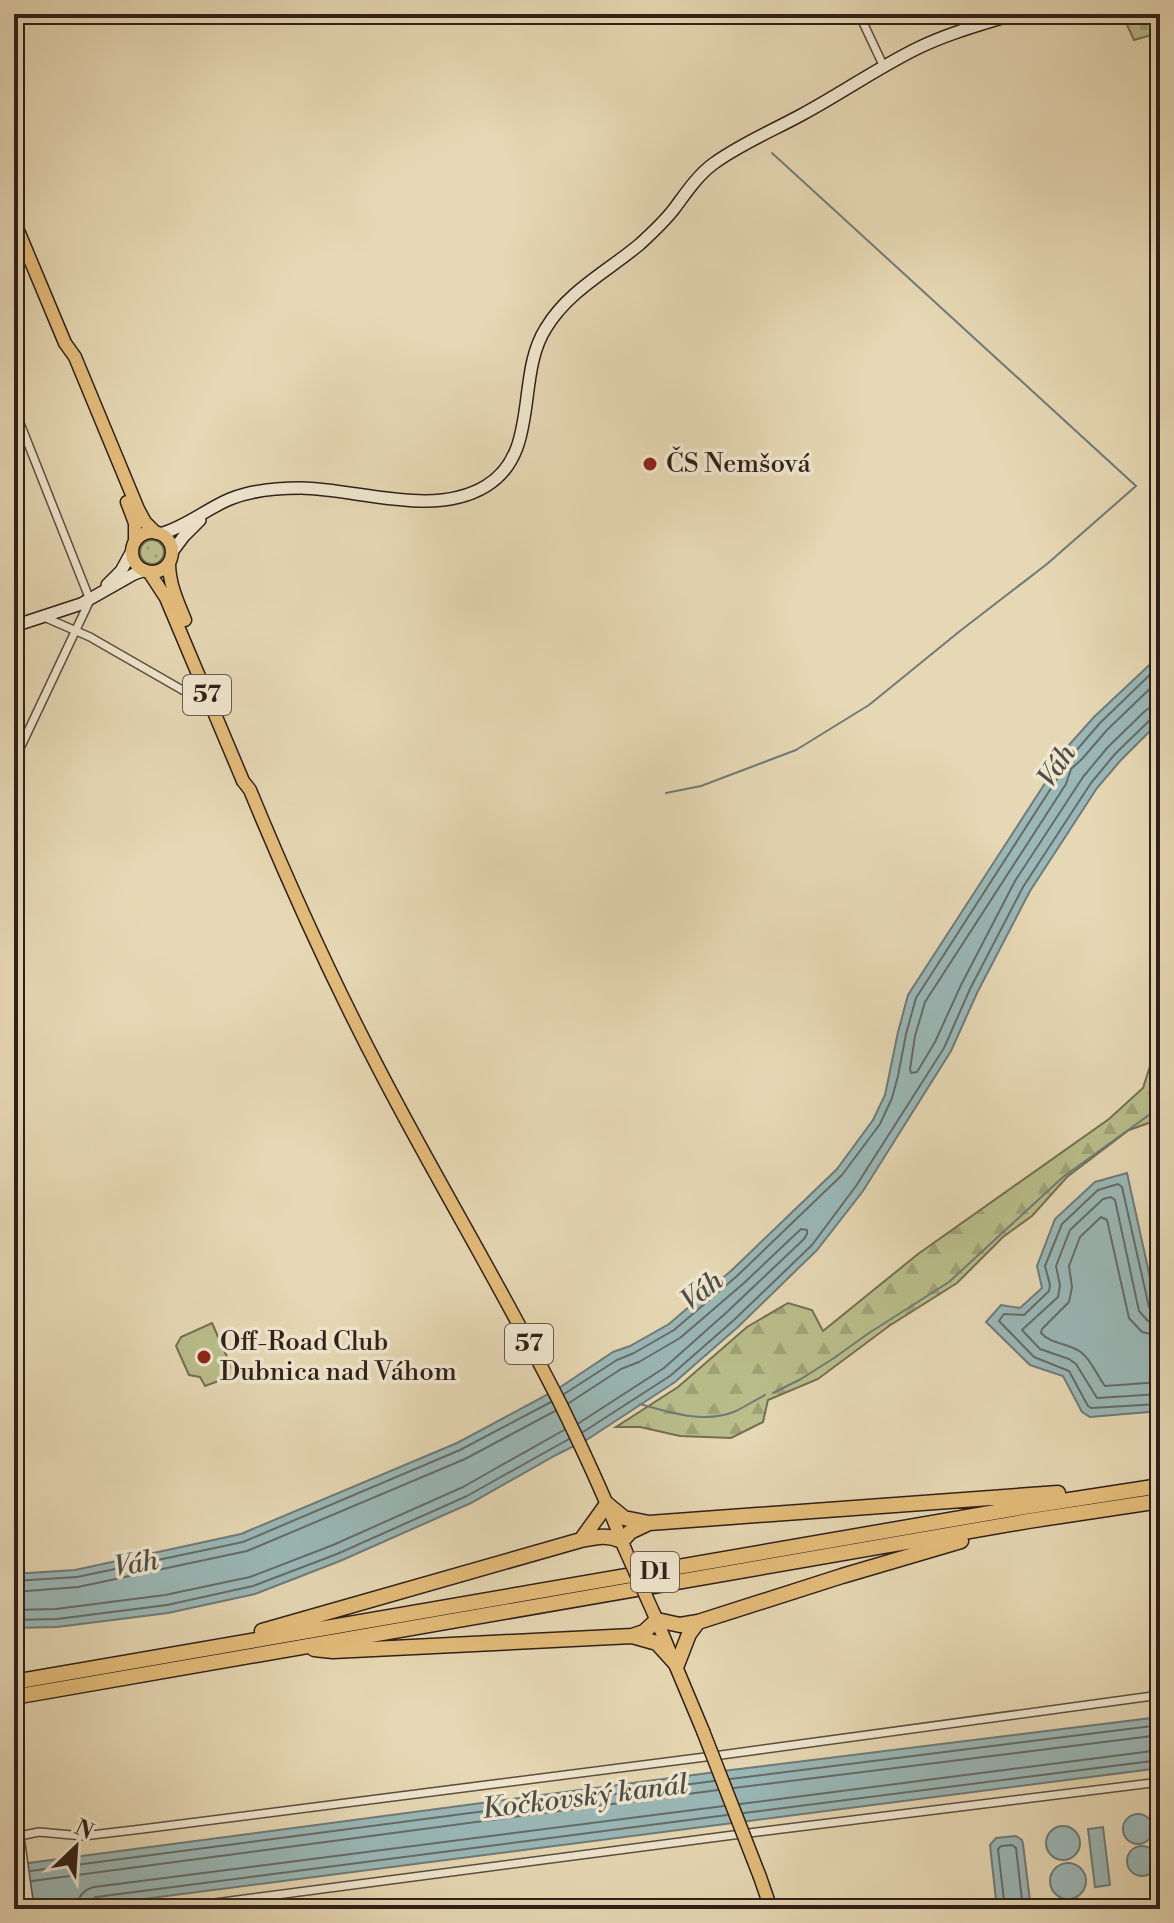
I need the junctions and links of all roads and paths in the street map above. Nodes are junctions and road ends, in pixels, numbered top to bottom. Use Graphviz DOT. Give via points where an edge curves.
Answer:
graph roads {
  1 [pos="859,14"];
  2 [pos="1015,14"];
  3 [pos="884,67"];
  4 [pos="14,221"];
  5 [pos="65,343"];
  6 [pos="14,408"];
  7 [pos="212,509"];
  8 [pos="158,533"];
  9 [pos="134,546"];
  10 [pos="170,558"];
  11 [pos="147,571"];
  12 [pos="94,598"];
  13 [pos="43,617"];
  14 [pos="14,626"];
  15 [pos="74,631"];
  16 [pos="191,695"];
  17 [pos="14,729"];
  18 [pos="26,735"];
  19 [pos="14,761"];
  20 [pos="250,790"];
  21 [pos="1160,1486"];
  22 [pos="1114,1493"];
  23 [pos="606,1501"];
  24 [pos="1160,1501"];
  25 [pos="1028,1521"];
  26 [pos="649,1523"];
  27 [pos="581,1540"];
  28 [pos="623,1544"];
  29 [pos="656,1617"];
  30 [pos="698,1622"];
  31 [pos="632,1636"];
  32 [pos="298,1647"];
  33 [pos="195,1650"];
  34 [pos="677,1665"];
  35 [pos="14,1682"];
  36 [pos="1160,1695"];
  37 [pos="14,1697"];
  38 [pos="1160,1782"];
  39 [pos="17,1837"];
  40 [pos="30,1909"];
  41 [pos="169,1909"];
  42 [pos="771,1909"];
  1 -- 3 [label="street"];
  2 -- 3 [label="main road" via="942,38"];
  3 -- 7 [label="main road" via="715,162 660,225 564,305 535,350 516,450 504,471 484,487 431,501 274,489"];
  4 -- 5 [label="main road, 57"];
  5 -- 8 [label="main road, 57" via="138,509"];
  5 -- 9 [label="main road, 57" via="135,523"];
  6 -- 12 [label="street"];
  7 -- 8 [label="main road"];
  7 -- 10 [label="main road"];
  8 -- 9 [label="main road" via="144,534"];
  8 -- 10 [label="main road, 57" via="170,543"];
  9 -- 11 [label="main road, 57" via="137,565"];
  9 -- 12 [label="main road" via="121,571"];
  10 -- 11 [label="main road" via="162,569"];
  10 -- 20 [label="main road, 57" via="174,594 250,778"];
  11 -- 12 [label="main road"];
  11 -- 20 [label="main road, 57" via="166,598"];
  12 -- 13 [label="main road"];
  12 -- 15 [label="street"];
  13 -- 14 [label="main road"];
  13 -- 15 [label="street"];
  15 -- 16 [label="street"];
  15 -- 18 [label="street"];
  17 -- 18 [label="street"];
  18 -- 19 [label="street"];
  20 -- 23 [label="main road, 57" via="382,1076 542,1368"];
  21 -- 22 [label="highway, D1"];
  22 -- 26 [label="highway" via="1091,1489"];
  22 -- 33 [label="highway, D1"];
  23 -- 26 [label="highway" via="624,1518"];
  23 -- 27 [label="highway"];
  23 -- 28 [label="main road, 57"];
  24 -- 25 [label="highway, D1"];
  25 -- 30 [label="highway"];
  25 -- 32 [label="highway, D1"];
  26 -- 28 [label="highway" via="630,1532"];
  27 -- 28 [label="highway" via="612,1536"];
  27 -- 33 [label="highway"];
  28 -- 29 [label="main road, 57, bridge"];
  29 -- 30 [label="highway" via="680,1625"];
  29 -- 31 [label="highway" via="644,1632"];
  29 -- 34 [label="main road, 57"];
  30 -- 34 [label="highway"];
  31 -- 32 [label="highway" via="333,1651"];
  31 -- 34 [label="highway" via="657,1643"];
  32 -- 37 [label="highway, D1"];
  33 -- 35 [label="highway, D1"];
  34 -- 42 [label="main road, 57, bridge"];
  36 -- 39 [label="street" via="142,1829"];
  38 -- 41 [label="street"];
  39 -- 40 [label="street"];
}
